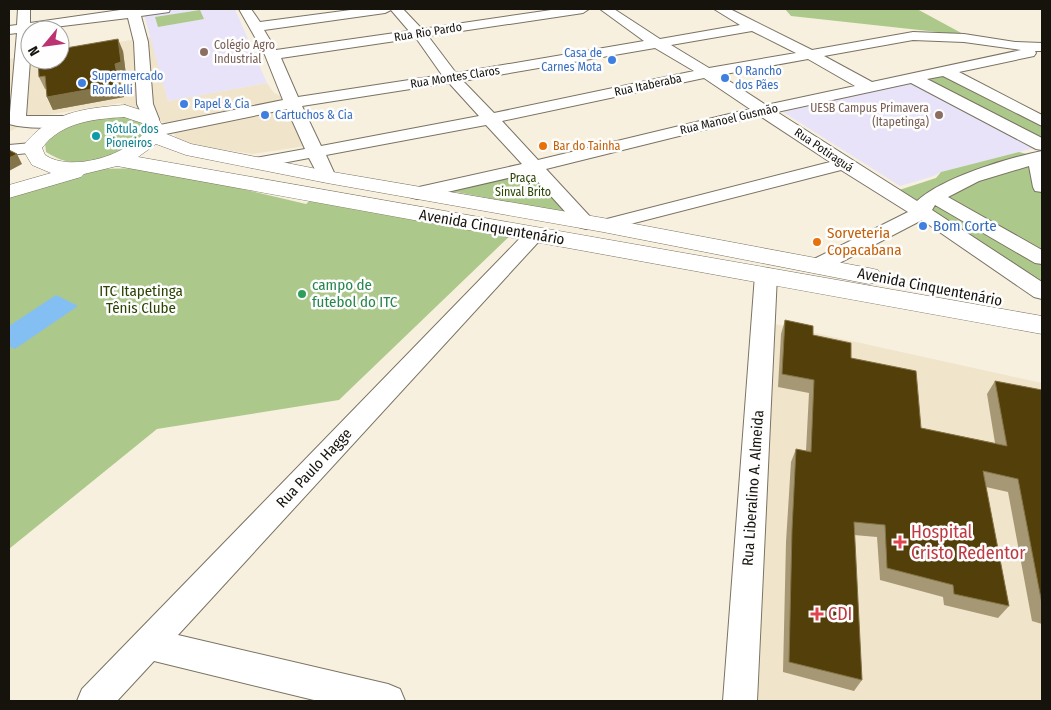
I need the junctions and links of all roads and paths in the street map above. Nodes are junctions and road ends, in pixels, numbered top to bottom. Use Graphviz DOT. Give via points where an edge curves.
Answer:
graph roads {
  1 [pos="164,9"];
  2 [pos="245,9"];
  3 [pos="385,9"];
  4 [pos="396,9"];
  5 [pos="583,9"];
  6 [pos="606,9"];
  7 [pos="720,9"];
  8 [pos="134,11"];
  9 [pos="70,21"];
  10 [pos="751,24"];
  11 [pos="255,27"];
  12 [pos="420,34"];
  13 [pos="141,42"];
  14 [pos="654,42"];
  15 [pos="123,45"];
  16 [pos="1040,53"];
  17 [pos="272,55"];
  18 [pos="811,55"];
  19 [pos="20,68"];
  20 [pos="945,71"];
  21 [pos="707,73"];
  22 [pos="450,74"];
  23 [pos="913,78"];
  24 [pos="871,88"];
  25 [pos="291,100"];
  26 [pos="764,110"];
  27 [pos="490,119"];
  28 [pos="66,121"];
  29 [pos="1042,121"];
  30 [pos="152,123"];
  31 [pos="12,128"];
  32 [pos="9,150"];
  33 [pos="36,150"];
  34 [pos="316,150"];
  35 [pos="1040,153"];
  36 [pos="109,163"];
  37 [pos="256,163"];
  38 [pos="844,164"];
  39 [pos="536,166"];
  40 [pos="327,177"];
  41 [pos="9,187"];
  42 [pos="1042,187"];
  43 [pos="9,192"];
  44 [pos="417,193"];
  45 [pos="928,204"];
  46 [pos="594,224"];
  47 [pos="534,234"];
  48 [pos="1042,258"];
  49 [pos="819,265"];
  50 [pos="766,276"];
  51 [pos="1042,292"];
  52 [pos="866,294"];
  53 [pos="1042,307"];
  54 [pos="1042,325"];
  55 [pos="149,644"];
  56 [pos="94,701"];
  57 [pos="388,701"];
  58 [pos="740,701"];
  1 -- 8 [label="street"];
  2 -- 11 [label="street"];
  3 -- 11 [label="street"];
  4 -- 12 [label="street"];
  5 -- 12 [label="street, Rua Rio Pardo"];
  6 -- 14 [label="street, Rua Potiraguá"];
  7 -- 10 [label="street"];
  8 -- 9 [label="street"];
  8 -- 13 [label="street"];
  10 -- 14 [label="street, Rua Montes Claros"];
  10 -- 18 [label="street"];
  11 -- 17 [label="street"];
  12 -- 17 [label="street, Rua Rio Pardo"];
  12 -- 22 [label="street"];
  13 -- 15 [label="street"];
  13 -- 30 [label="street"];
  14 -- 21 [label="street, Rua Potiraguá"];
  14 -- 22 [label="street, Rua Montes Claros"];
  16 -- 18 [label="street, Rua Itaberaba" via="964,38 913,36"];
  16 -- 20 [label="street, Rua Manoel Gusmão"];
  17 -- 25 [label="street"];
  18 -- 21 [label="street, Rua Itaberaba"];
  18 -- 24 [label="street"];
  19 -- 31 [label="street"];
  20 -- 23 [label="street, Rua Manoel Gusmão"];
  20 -- 29 [label="street"];
  21 -- 26 [label="street, Rua Potiraguá"];
  21 -- 27 [label="street, Rua Itaberaba"];
  22 -- 25 [label="street, Rua Montes Claros"];
  22 -- 27 [label="street"];
  23 -- 24 [label="street, Rua Manoel Gusmão"];
  23 -- 35 [label="street"];
  24 -- 26 [label="street, Rua Manoel Gusmão"];
  25 -- 30 [label="street, Rua Montes Claros"];
  25 -- 34 [label="street"];
  26 -- 38 [label="street, Rua Potiraguá"];
  26 -- 39 [label="street, Rua Manoel Gusmão"];
  27 -- 34 [label="street, Rua Itaberaba"];
  27 -- 39 [label="street"];
  28 -- 30 [label="main road, Avenida Cinquentenário" via="126,111 140,114"];
  28 -- 31 [label="street" via="33,122"];
  28 -- 33 [label="main road" via="52,128"];
  30 -- 36 [label="main road" via="146,146"];
  30 -- 37 [label="main road, Avenida Cinquentenário" via="186,149"];
  31 -- 33 [label="street"];
  32 -- 33 [label="street"];
  33 -- 36 [label="main road" via="64,168"];
  33 -- 41 [label="main road"];
  34 -- 37 [label="street, Rua Itaberaba"];
  34 -- 40 [label="street"];
  35 -- 42 [label="street"];
  35 -- 45 [label="street" via="973,177"];
  36 -- 43 [label="main road"];
  36 -- 47 [label="main road, Avenida Cinquentenário"];
  37 -- 40 [label="main road, Avenida Cinquentenário"];
  38 -- 45 [label="street, Rua Potiraguá"];
  38 -- 46 [label="street"];
  39 -- 44 [label="street, Rua Manoel Gusmão"];
  39 -- 46 [label="street"];
  40 -- 44 [label="main road, Avenida Cinquentenário"];
  44 -- 46 [label="main road, Avenida Cinquentenário"];
  45 -- 48 [label="street"];
  45 -- 49 [label="street" via="896,227"];
  45 -- 51 [label="street, Rua Potiraguá"];
  46 -- 49 [label="main road, Avenida Cinquentenário"];
  47 -- 50 [label="main road, Avenida Cinquentenário"];
  47 -- 55 [label="street, Rua Paulo Hagge"];
  49 -- 52 [label="main road, Avenida Cinquentenário"];
  49 -- 53 [label="main road, Avenida Cinquentenário"];
  50 -- 52 [label="main road, Avenida Cinquentenário"];
  50 -- 58 [label="street, Rua Liberalino A. Almeida"];
  52 -- 54 [label="main road, Avenida Cinquentenário"];
  55 -- 56 [label="street, Rua Paulo Hagge"];
  55 -- 57 [label="street"];
}
